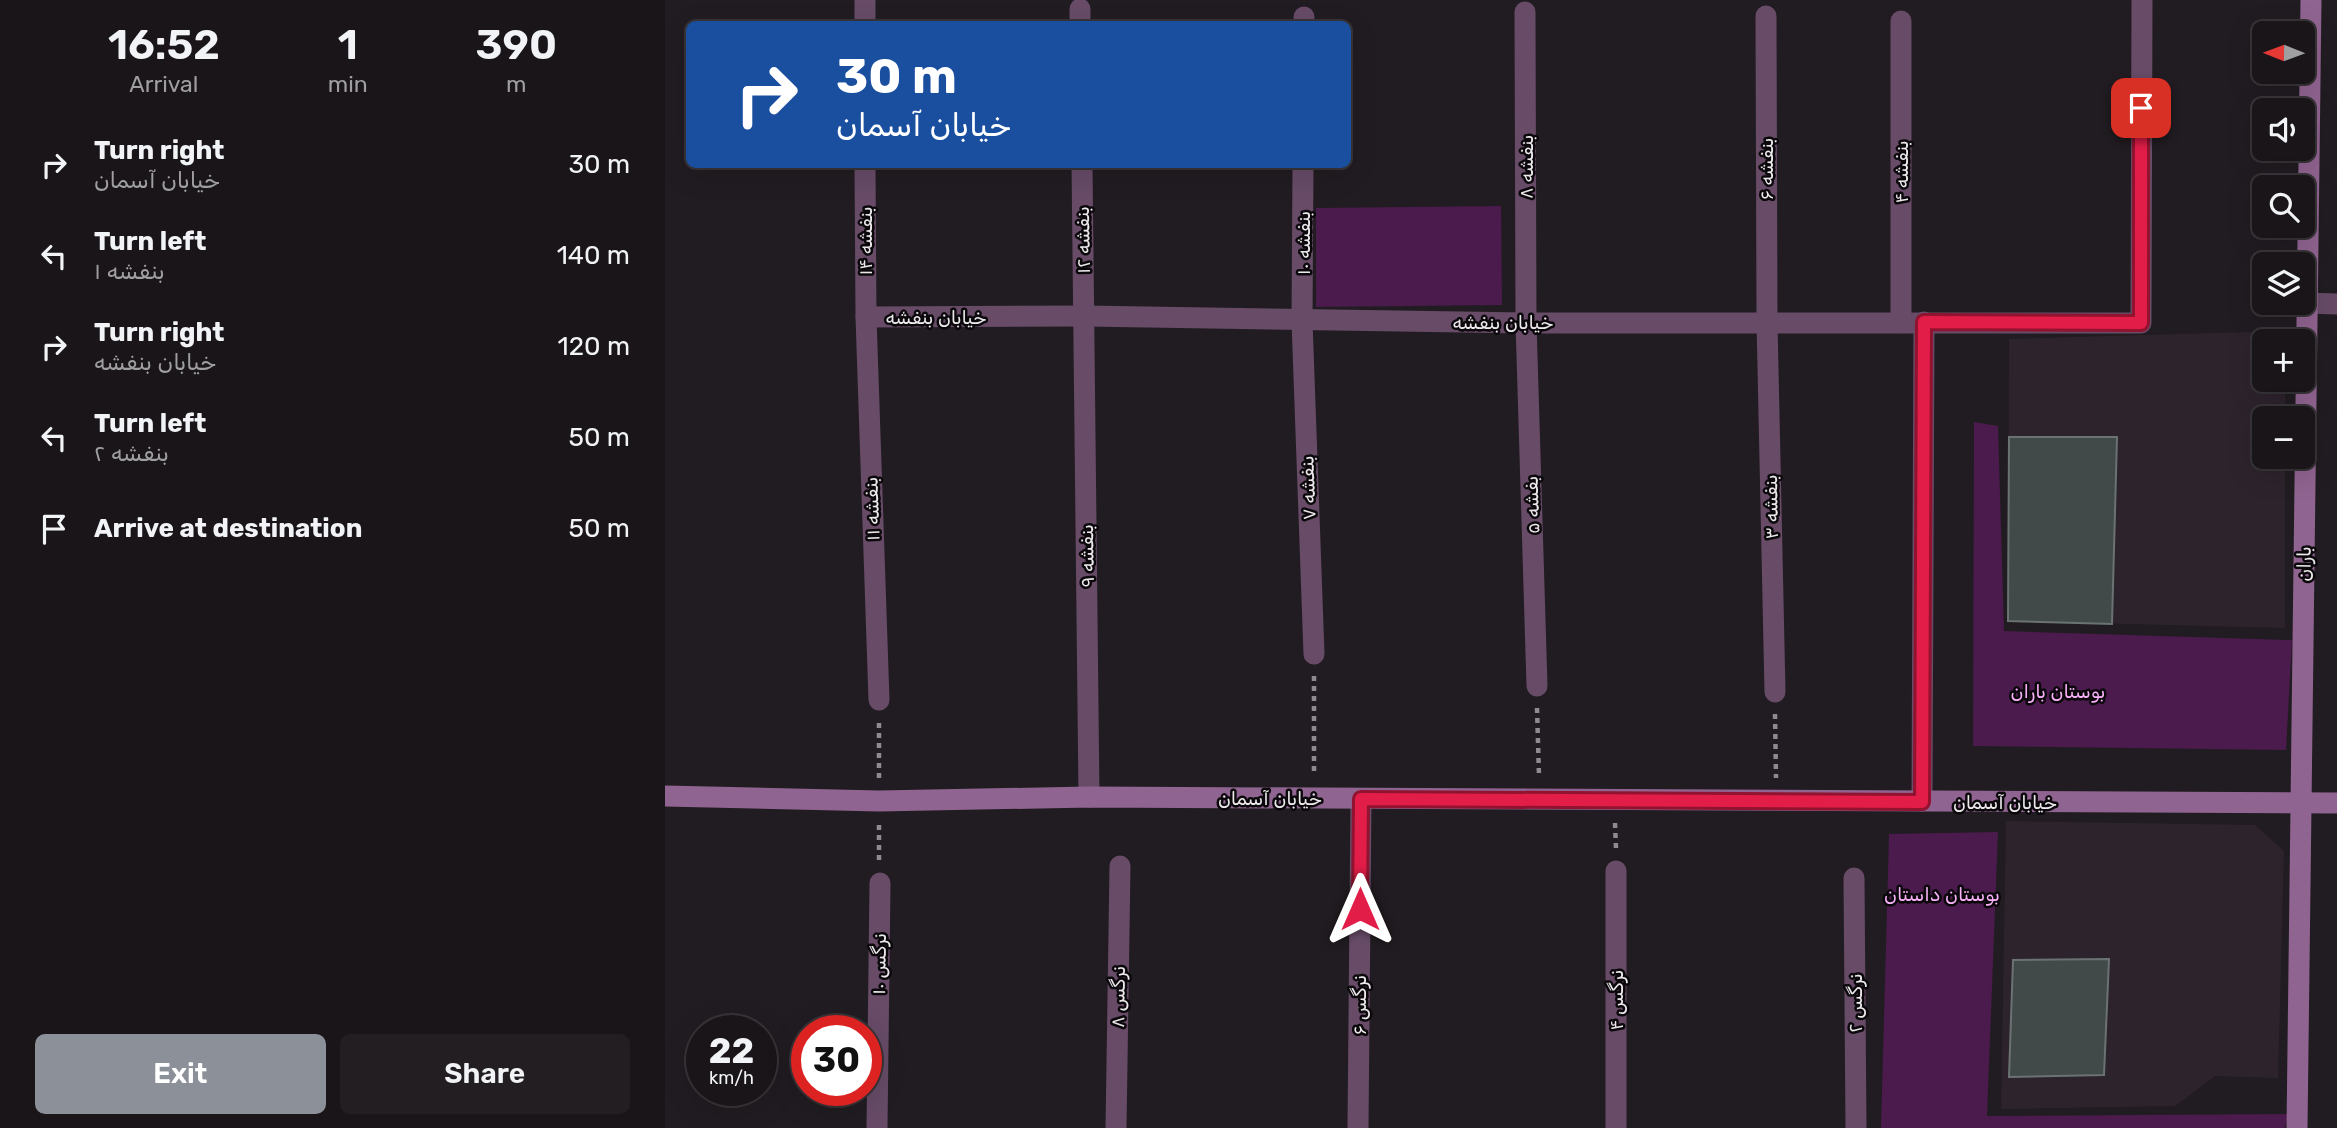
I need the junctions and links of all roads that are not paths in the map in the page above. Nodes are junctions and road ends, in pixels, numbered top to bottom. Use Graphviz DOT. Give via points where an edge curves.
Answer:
graph roads {
  1 [pos="865,0"];
  2 [pos="2141,0"];
  3 [pos="2311,0"];
  4 [pos="1525,12"];
  5 [pos="1766,16"];
  6 [pos="865,21"];
  7 [pos="1901,21"];
  8 [pos="865,168"];
  9 [pos="1082,168"];
  10 [pos="1303,168"];
  11 [pos="2308,252"];
  12 [pos="2315,303"];
  13 [pos="2337,304"];
  14 [pos="2307,315"];
  15 [pos="1084,316"];
  16 [pos="866,317"];
  17 [pos="1302,321"];
  18 [pos="1767,322"];
  19 [pos="1901,322"];
  20 [pos="1924,322"];
  21 [pos="1527,323"];
  22 [pos="1314,654"];
  23 [pos="1537,686"];
  24 [pos="1775,692"];
  25 [pos="879,700"];
  26 [pos="665,796"];
  27 [pos="1089,797"];
  28 [pos="1361,799"];
  29 [pos="1922,802"];
  30 [pos="2301,802"];
  31 [pos="2337,803"];
  32 [pos="1120,866"];
  33 [pos="1616,871"];
  34 [pos="1854,878"];
  35 [pos="880,883"];
  36 [pos="877,1128"];
  37 [pos="1116,1128"];
  38 [pos="1358,1128"];
  39 [pos="1616,1128"];
  40 [pos="1856,1128"];
  41 [pos="2297,1128"];
  1 -- 6 [label="street"];
  2 -- 20 [label="street, خیابان بنفشه" via="2141,323"];
  3 -- 11 [label="street, باران"];
  4 -- 21 [label="street, بنفشه ۸"];
  5 -- 18 [label="street, بنفشه ۶"];
  7 -- 19 [label="street, بنفشه ۴"];
  8 -- 16 [label="street, بنفشه ۱۴"];
  9 -- 15 [label="street, بنفشه ۱۲"];
  10 -- 17 [label="street, بنفشه ۱۰"];
  12 -- 13 [label="street"];
  14 -- 30 [label="street, باران"];
  15 -- 16 [label="street, خیابان بنفشه"];
  15 -- 17 [label="street, خیابان بنفشه"];
  15 -- 27 [label="street, بنفشه ۹"];
  16 -- 25 [label="street, بنفشه ۱۱"];
  17 -- 21 [label="street, خیابان بنفشه"];
  17 -- 22 [label="street, بنفشه ۷"];
  18 -- 19 [label="street, خیابان بنفشه"];
  18 -- 21 [label="street, خیابان بنفشه"];
  18 -- 24 [label="street, بنفشه ۳"];
  19 -- 20 [label="street, خیابان بنفشه"];
  20 -- 29 [label="street"];
  21 -- 23 [label="street, بفشه ۵"];
  26 -- 27 [label="street, خیابان آسمان" via="879,801"];
  27 -- 28 [label="street, خیابان آسمان"];
  28 -- 29 [label="street, خیابان آسمان"];
  28 -- 38 [label="street, نرگس ۶"];
  29 -- 30 [label="street, خیابان آسمان"];
  30 -- 31 [label="street, خیابان آسمان"];
  30 -- 41 [label="street, باران"];
  32 -- 37 [label="street, نرگس ۸"];
  33 -- 39 [label="street, نرگس ۴"];
  34 -- 40 [label="street, نرگس ۲"];
  35 -- 36 [label="street, نرگس ۱۰"];
}
